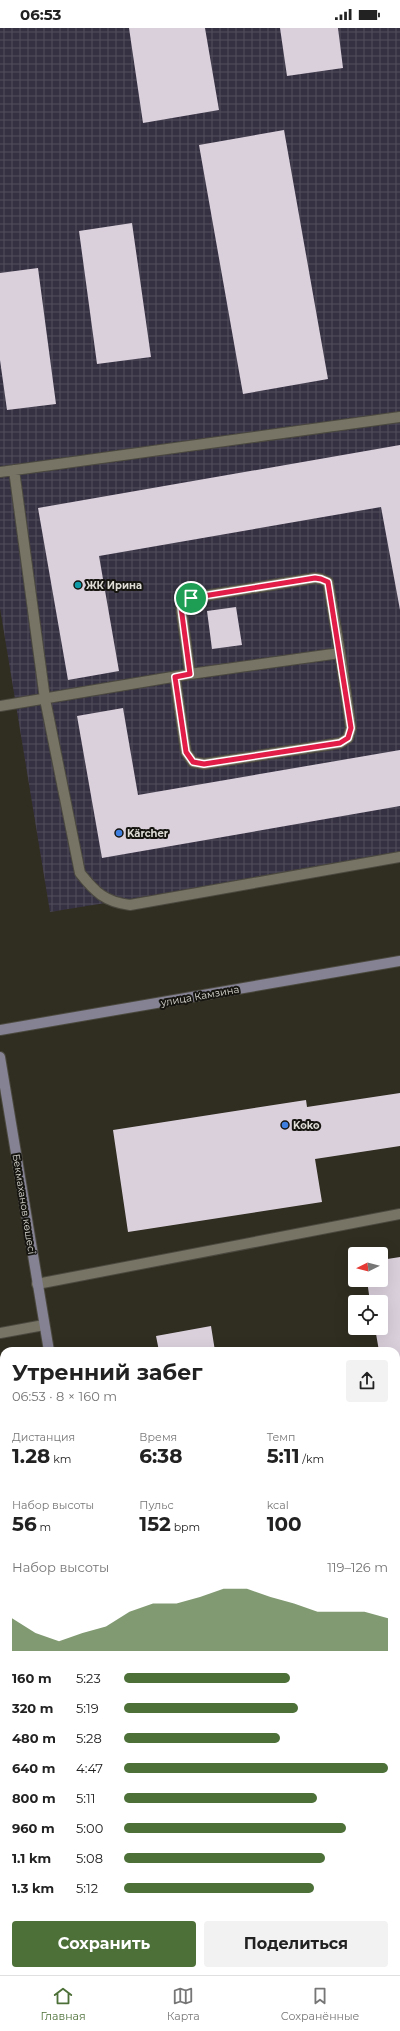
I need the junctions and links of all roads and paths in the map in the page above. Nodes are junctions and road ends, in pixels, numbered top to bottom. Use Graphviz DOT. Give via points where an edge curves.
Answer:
graph roads {
  1 [pos="400,417"];
  2 [pos="14,470"];
  3 [pos="0,472"];
  4 [pos="340,653"];
  5 [pos="190,674"];
  6 [pos="175,677"];
  7 [pos="45,699"];
  8 [pos="0,706"];
  9 [pos="400,857"];
  10 [pos="400,961"];
  11 [pos="0,1030"];
  12 [pos="0,1057"];
  13 [pos="400,1214"];
  14 [pos="37,1284"];
  15 [pos="44,1325"];
  16 [pos="0,1333"];
  17 [pos="48,1347"];
  1 -- 2 [label="lane"];
  2 -- 3 [label="lane"];
  2 -- 7 [label="lane"];
  4 -- 5 [label="lane"];
  4 -- 5 [label="lane" via="328,582 315,578 184,601 181,607"];
  4 -- 6 [label="lane" via="351,728 348,738 340,743 204,764 193,762 186,752"];
  5 -- 6 [label="lane"];
  6 -- 7 [label="lane"];
  7 -- 8 [label="lane"];
  7 -- 9 [label="lane" via="80,873 94,891 115,903 130,905"];
  10 -- 11 [label="main road, улица Камзина"];
  12 -- 14 [label="main road, Бекмаханов көшесі"];
  13 -- 14 [label="lane"];
  14 -- 15 [label="main road, Бекмаханов көшесі"];
  15 -- 16 [label="lane"];
  15 -- 17 [label="main road, Бекмаханов көшесі"];
}
